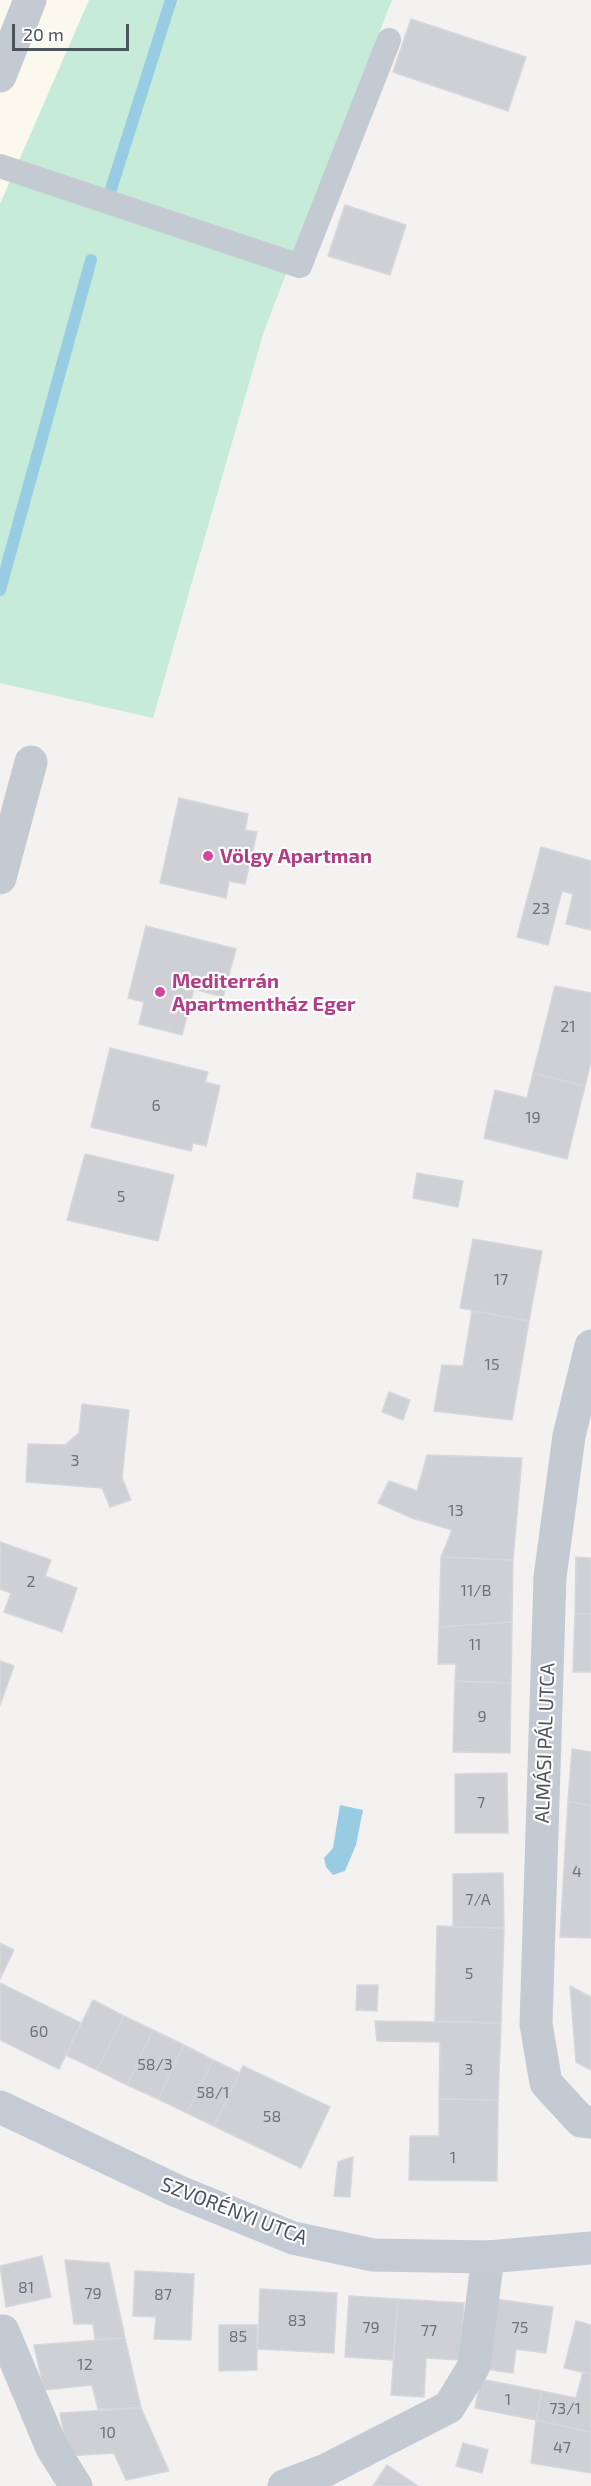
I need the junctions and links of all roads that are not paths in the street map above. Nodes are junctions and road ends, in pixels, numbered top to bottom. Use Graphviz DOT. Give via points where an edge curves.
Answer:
graph roads {
  1 [pos="30,0"];
  2 [pos="389,40"];
  3 [pos="0,76"];
  4 [pos="0,166"];
  5 [pos="31,762"];
  6 [pos="0,878"];
  7 [pos="591,1346"];
  8 [pos="0,2107"];
  9 [pos="591,2122"];
  10 [pos="591,2248"];
  11 [pos="488,2257"];
  12 [pos="1,2327"];
  13 [pos="76,2486"];
  14 [pos="284,2486"];
  1 -- 3 [label="street"];
  2 -- 4 [label="lane" via="300,266"];
  5 -- 6 [label="street"];
  7 -- 9 [label="street, ALMÁSI PÁL UTCA" via="569,1436 550,1577 536,2024 546,2083 582,2121"];
  8 -- 11 [label="main road, SZVORÉNYI UTCA" via="177,2190 293,2238 373,2255"];
  10 -- 11 [label="main road, SZVORÉNYI UTCA"];
  11 -- 14 [label="street" via="474,2366 449,2407 326,2470"];
  12 -- 13 [label="street" via="52,2448"];
}
